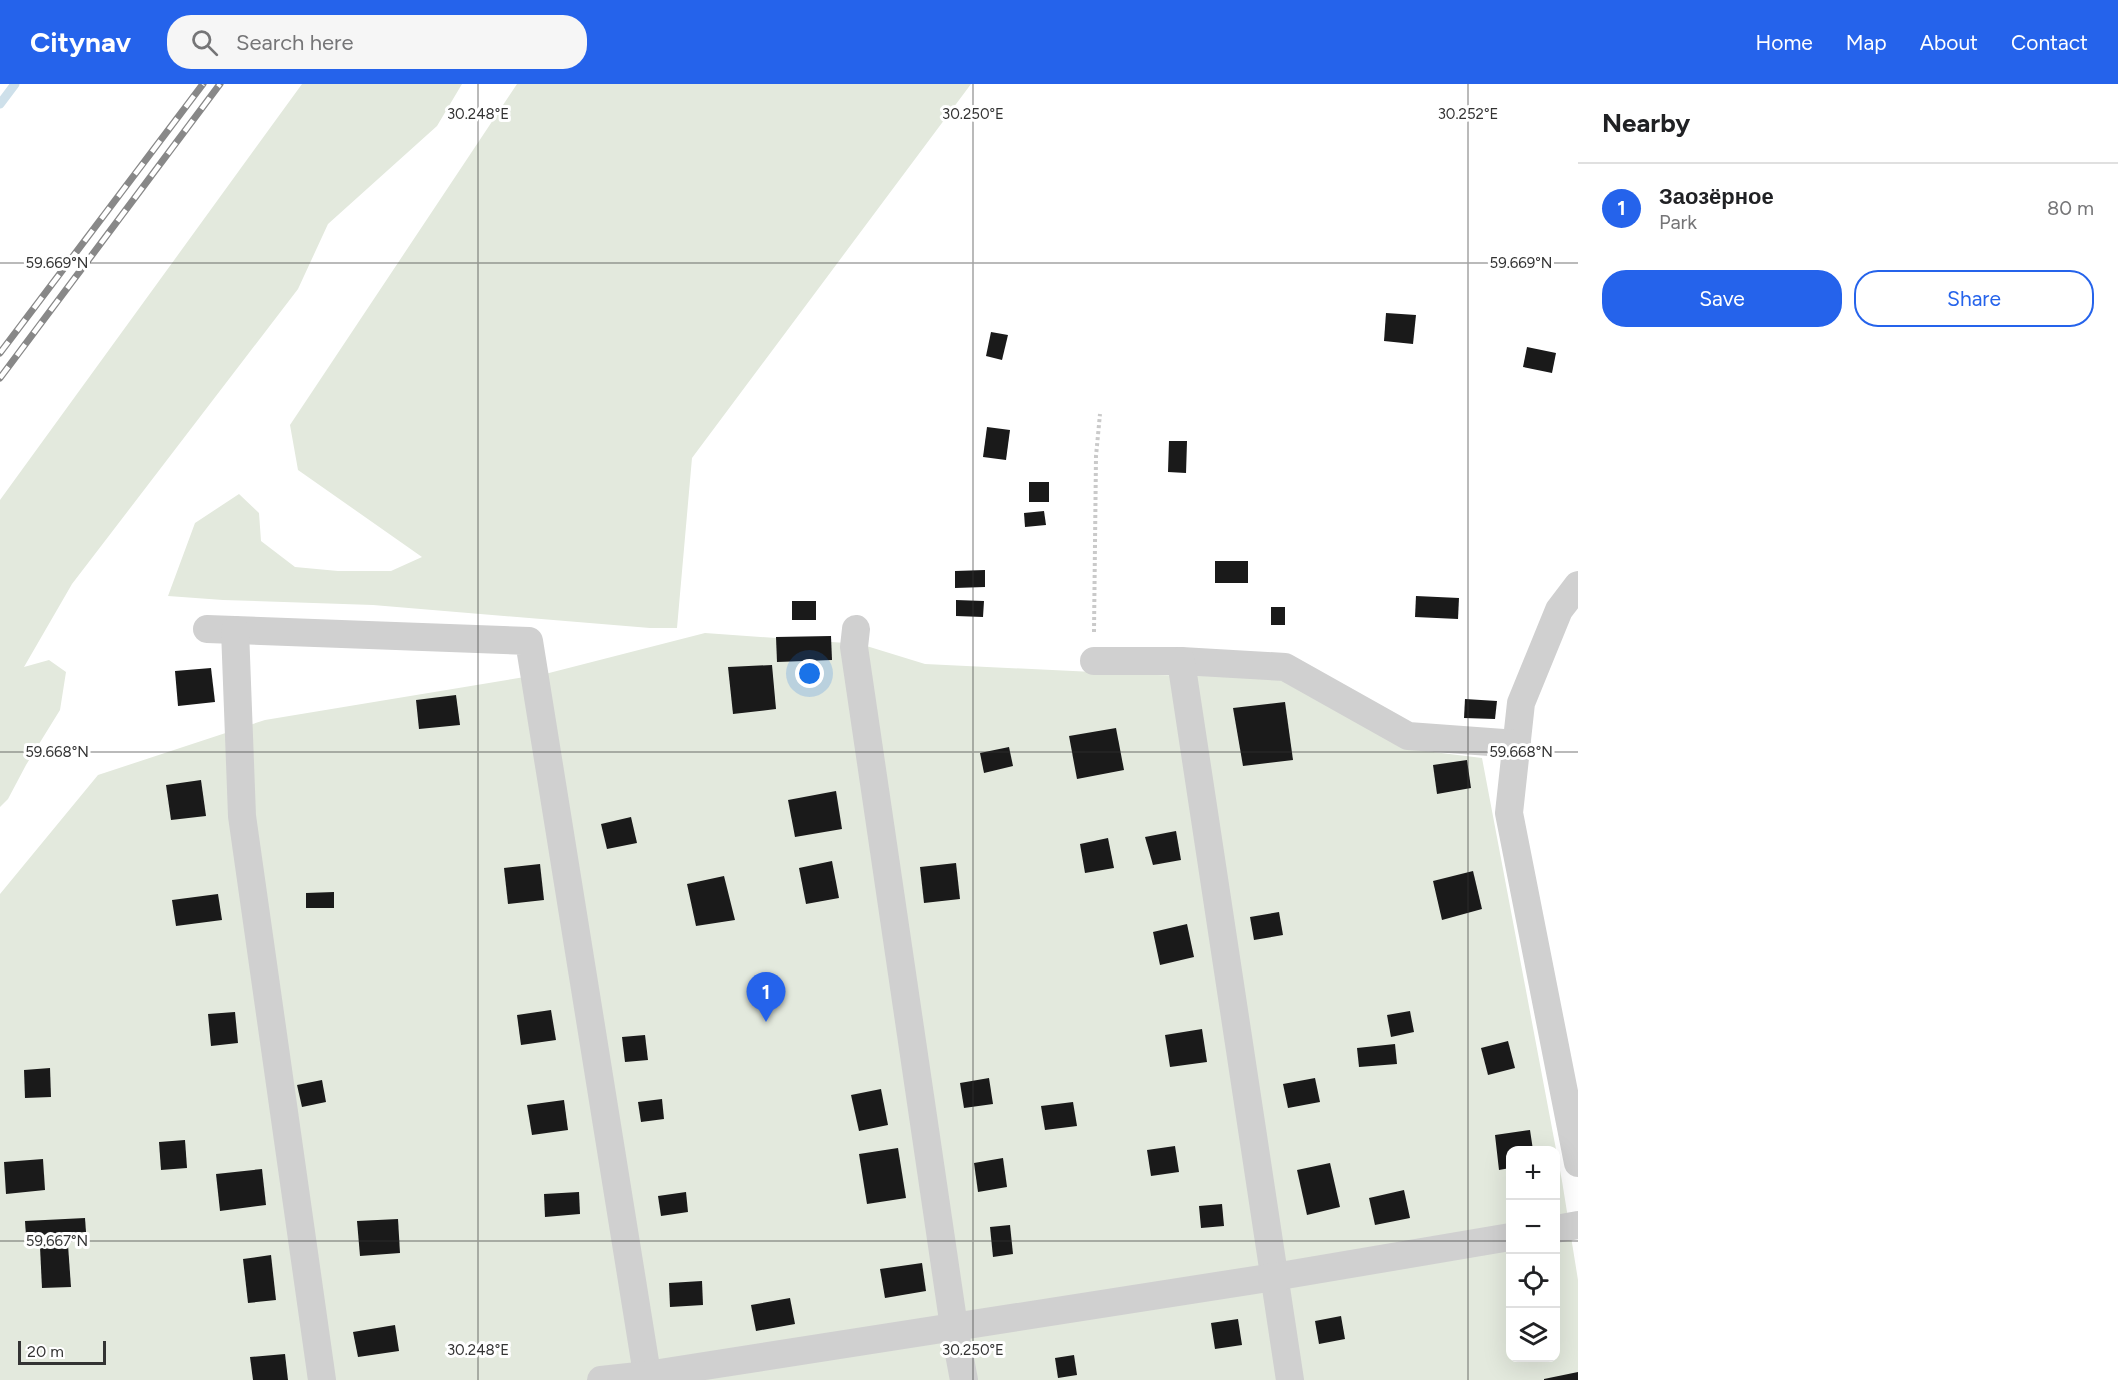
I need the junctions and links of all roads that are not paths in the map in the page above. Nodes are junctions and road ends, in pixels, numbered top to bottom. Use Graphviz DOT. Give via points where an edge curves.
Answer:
graph roads {
  1 [pos="1578,585"];
  2 [pos="856,630"];
  3 [pos="1094,661"];
  4 [pos="1181,661"];
  5 [pos="1517,744"];
  6 [pos="1578,1163"];
  7 [pos="1578,1225"];
  8 [pos="1560,1228"];
  9 [pos="1506,1238"];
  10 [pos="1274,1277"];
  11 [pos="954,1327"];
  12 [pos="647,1378"];
  13 [pos="322,1380"];
  14 [pos="601,1380"];
  15 [pos="964,1380"];
  16 [pos="1290,1380"];
  1 -- 5 [label="street" via="1559,610 1521,703"];
  2 -- 11 [label="street" via="854,647"];
  3 -- 4 [label="street"];
  4 -- 5 [label="street" via="1285,667 1408,736"];
  4 -- 10 [label="street"];
  5 -- 6 [label="street" via="1509,813"];
  7 -- 8 [label="street"];
  9 -- 10 [label="street"];
  10 -- 11 [label="street"];
  10 -- 16 [label="street"];
  11 -- 12 [label="street"];
  11 -- 15 [label="street"];
  12 -- 13 [label="street" via="529,641 221,630 242,816"];
  12 -- 14 [label="street"];
}
